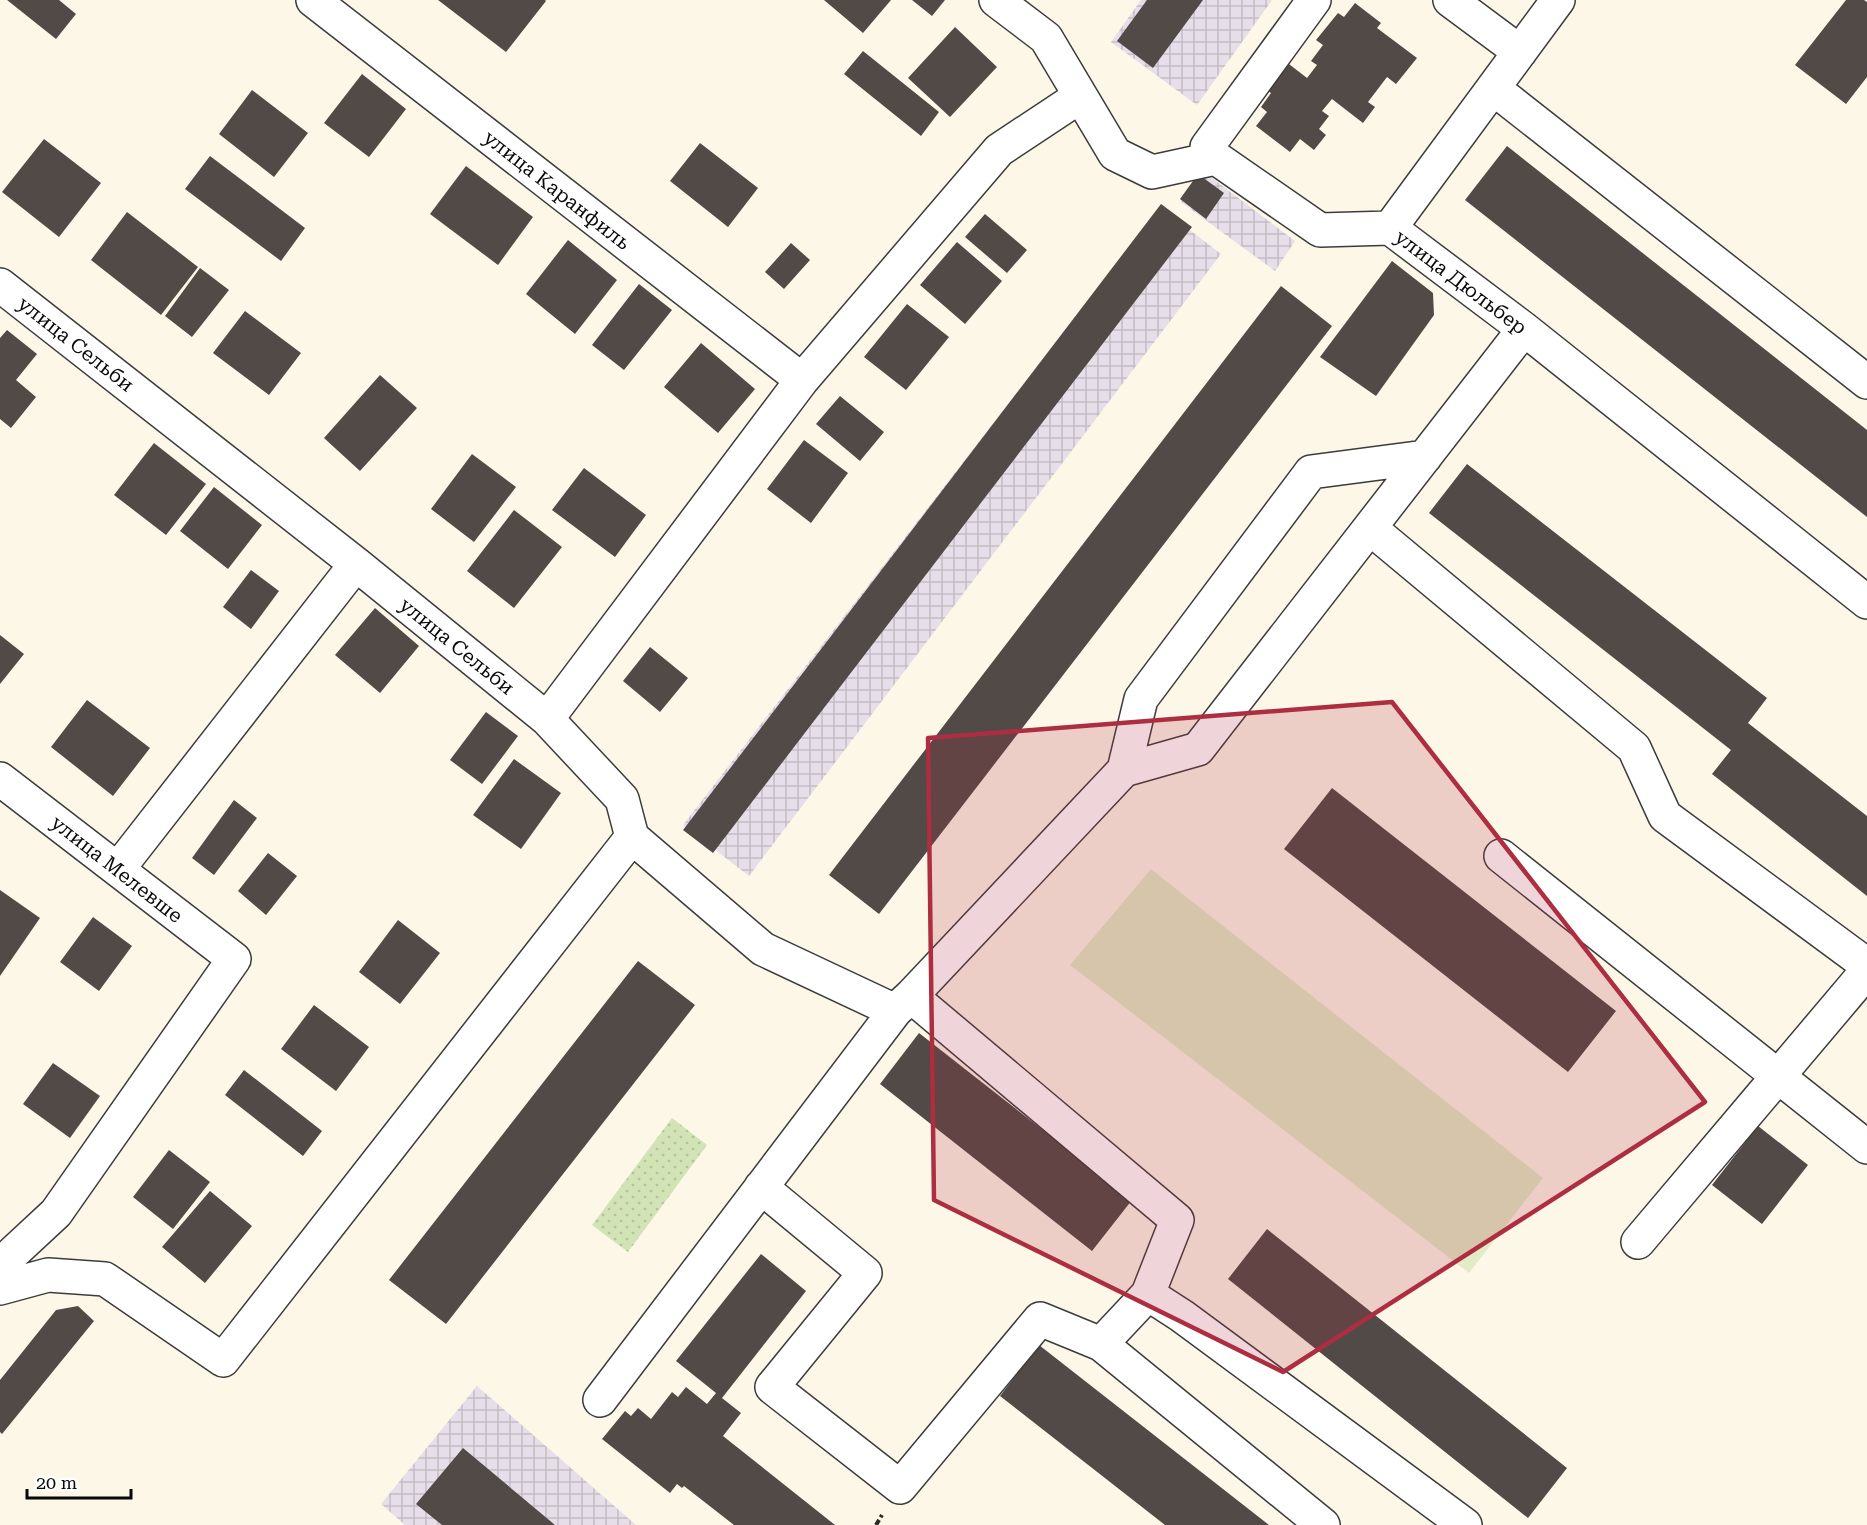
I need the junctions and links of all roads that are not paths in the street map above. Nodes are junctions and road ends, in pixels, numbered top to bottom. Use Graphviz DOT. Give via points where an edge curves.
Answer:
graph roads {
  1 [pos="313,0"];
  2 [pos="996,0"];
  3 [pos="1314,0"];
  4 [pos="1450,0"];
  5 [pos="1558,0"];
  6 [pos="1520,52"];
  7 [pos="1493,88"];
  8 [pos="1079,97"];
  9 [pos="1216,158"];
  10 [pos="1390,228"];
  11 [pos="0,285"];
  12 [pos="1524,329"];
  13 [pos="802,380"];
  14 [pos="1867,382"];
  15 [pos="1425,457"];
  16 [pos="1370,528"];
  17 [pos="356,564"];
  18 [pos="1867,602"];
  19 [pos="547,719"];
  20 [pos="1124,770"];
  21 [pos="0,779"];
  22 [pos="632,837"];
  23 [pos="1501,856"];
  24 [pos="118,869"];
  25 [pos="1867,965"];
  26 [pos="1867,971"];
  27 [pos="903,1003"];
  28 [pos="1778,1076"];
  29 [pos="1867,1147"];
  30 [pos="761,1187"];
  31 [pos="1638,1242"];
  32 [pos="0,1265"];
  33 [pos="0,1288"];
  34 [pos="1148,1294"];
  35 [pos="1101,1344"];
  36 [pos="600,1400"];
  37 [pos="1323,1525"];
  38 [pos="1465,1525"];
  1 -- 13 [label="street, улица Каранфиль"];
  2 -- 8 [label="street" via="1046,38"];
  3 -- 9 [label="street" via="1207,147"];
  4 -- 6 [label="street"];
  5 -- 6 [label="street"];
  6 -- 7 [label="street"];
  7 -- 10 [label="street"];
  7 -- 14 [label="street"];
  8 -- 9 [label="street" via="1115,154 1152,172"];
  8 -- 13 [label="street" via="999,150"];
  9 -- 10 [label="street, улица Дюльбер" via="1320,230"];
  10 -- 12 [label="street, улица Дюльбер"];
  11 -- 17 [label="street, улица Сельби"];
  12 -- 15 [label="street"];
  12 -- 18 [label="street, улица Дюльбер"];
  13 -- 19 [label="street"];
  15 -- 16 [label="street"];
  15 -- 20 [label="street" via="1311,472 1141,699"];
  16 -- 20 [label="street" via="1198,749"];
  16 -- 25 [label="street" via="1634,748 1665,816"];
  17 -- 19 [label="street, улица Сельби"];
  17 -- 24 [label="street"];
  19 -- 22 [label="street, улица Сельби" via="622,799"];
  20 -- 27 [label="street"];
  21 -- 24 [label="street, улица Мелевше"];
  22 -- 27 [label="street" via="763,949"];
  22 -- 33 [label="street" via="224,1360 105,1279 48,1275"];
  23 -- 28 [label="street"];
  24 -- 32 [label="street, улица Мелевше" via="234,959 56,1213"];
  26 -- 28 [label="street"];
  27 -- 30 [label="street"];
  27 -- 34 [label="street" via="1177,1220"];
  28 -- 29 [label="street"];
  28 -- 31 [label="street"];
  30 -- 35 [label="street" via="865,1273 772,1388 900,1487 1040,1319"];
  30 -- 36 [label="street"];
  34 -- 35 [label="street"];
  34 -- 38 [label="street"];
  35 -- 37 [label="street"];
}
